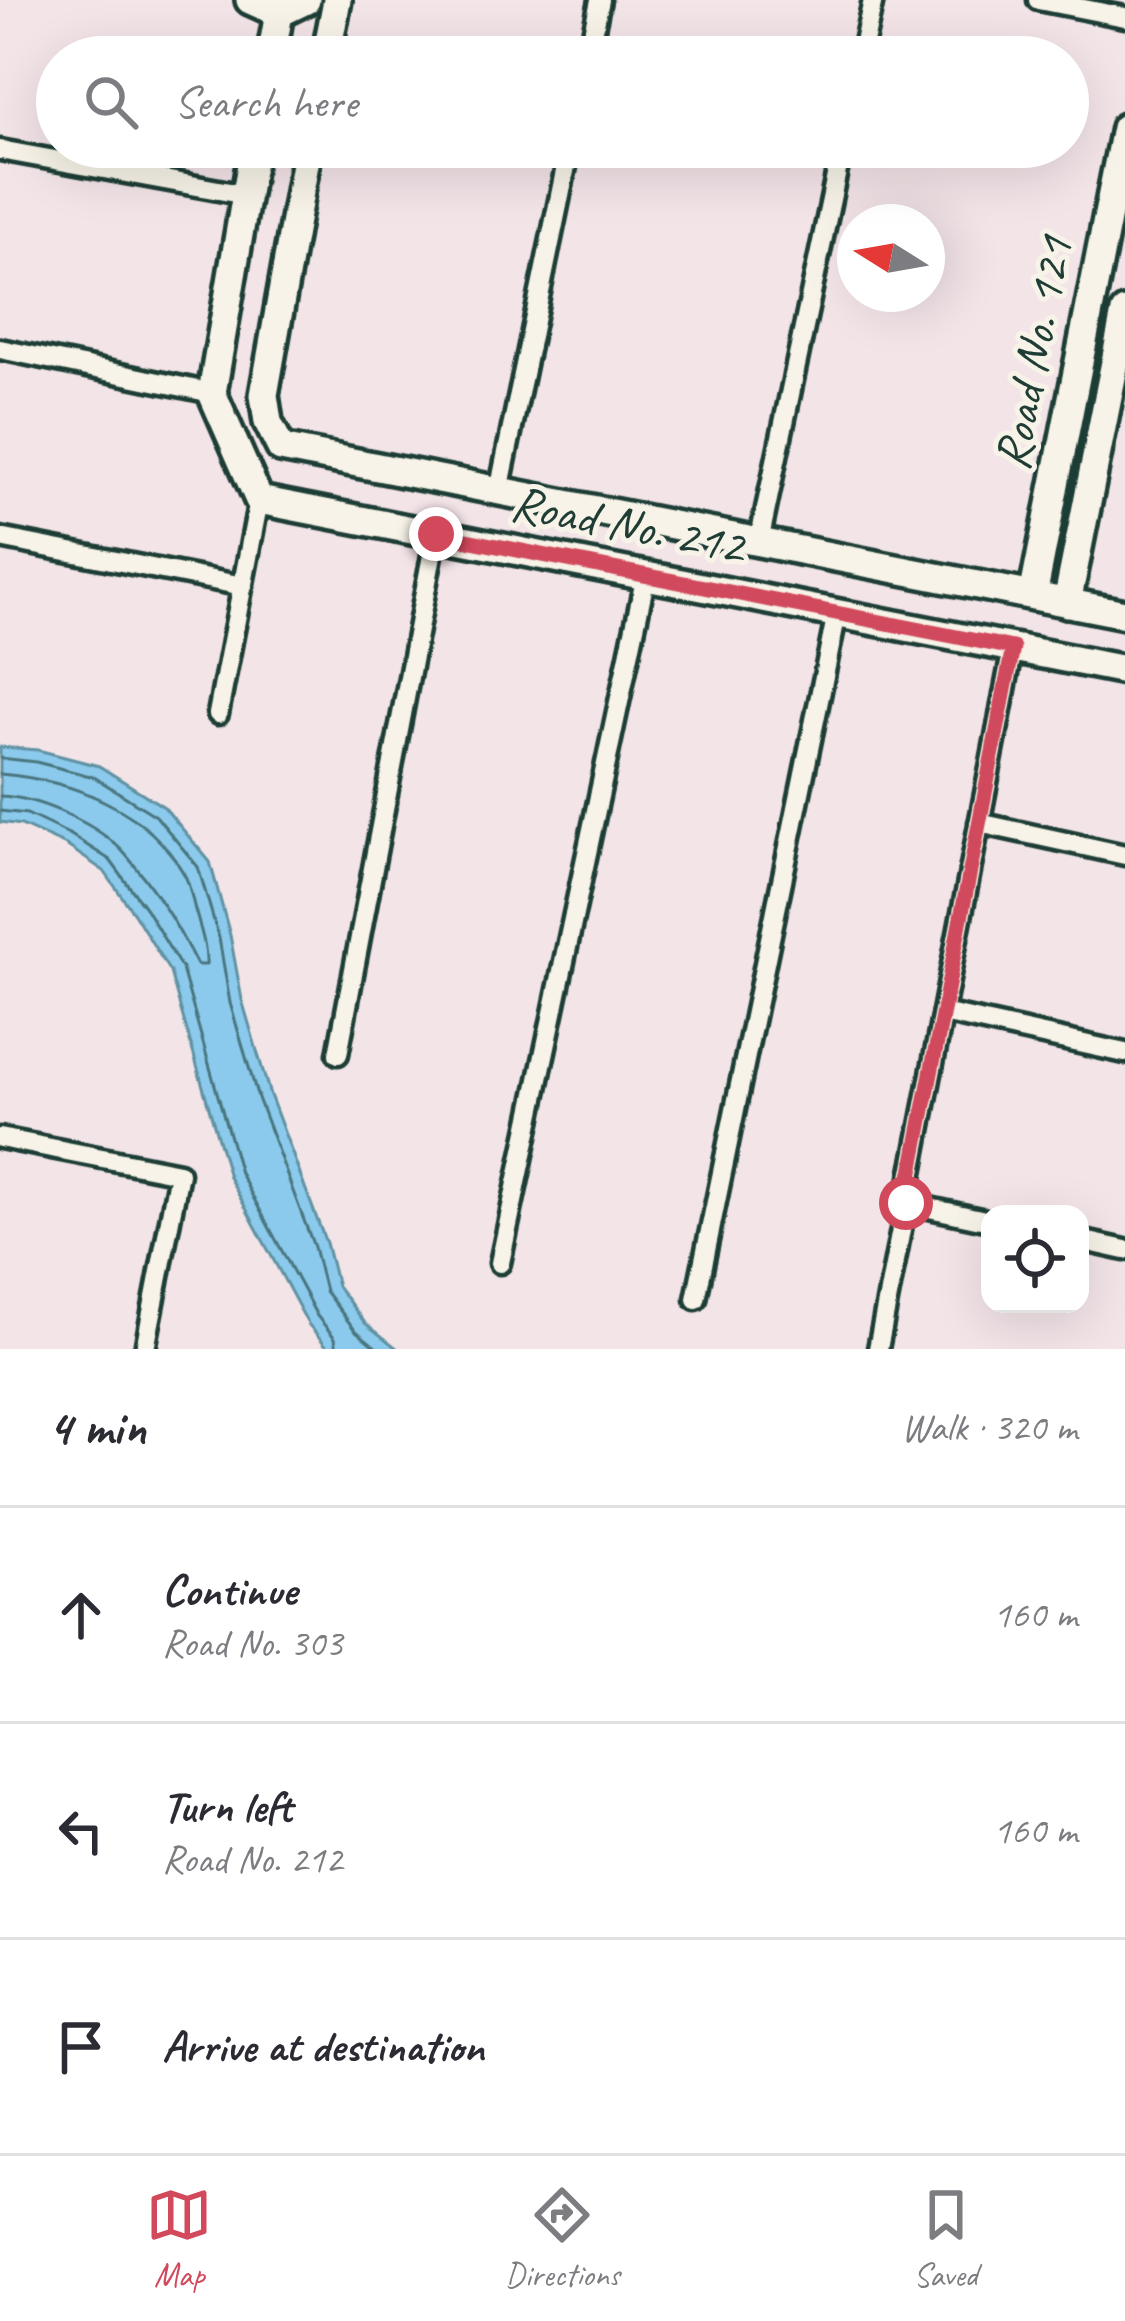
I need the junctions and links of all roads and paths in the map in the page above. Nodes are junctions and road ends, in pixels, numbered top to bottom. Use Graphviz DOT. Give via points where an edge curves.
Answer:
graph roads {
  1 [pos="250,0"];
  2 [pos="306,0"];
  3 [pos="337,0"];
  4 [pos="600,0"];
  5 [pos="872,0"];
  6 [pos="1038,0"];
  7 [pos="279,13"];
  8 [pos="1125,17"];
  9 [pos="275,36"];
  10 [pos="330,36"];
  11 [pos="592,36"];
  12 [pos="865,36"];
  13 [pos="1125,128"];
  14 [pos="0,150"];
  15 [pos="36,157"];
  16 [pos="98,168"];
  17 [pos="250,168"];
  18 [pos="304,168"];
  19 [pos="566,168"];
  20 [pos="838,168"];
  21 [pos="245,195"];
  22 [pos="1125,312"];
  23 [pos="0,349"];
  24 [pos="212,393"];
  25 [pos="1114,427"];
  26 [pos="280,448"];
  27 [pos="499,491"];
  28 [pos="260,500"];
  29 [pos="436,534"];
  30 [pos="0,538"];
  31 [pos="760,542"];
  32 [pos="646,575"];
  33 [pos="243,586"];
  34 [pos="1033,596"];
  35 [pos="1067,602"];
  36 [pos="837,613"];
  37 [pos="1125,614"];
  38 [pos="1013,648"];
  39 [pos="1125,670"];
  40 [pos="218,714"];
  41 [pos="980,823"];
  42 [pos="1125,855"];
  43 [pos="943,1013"];
  44 [pos="1125,1053"];
  45 [pos="338,1054"];
  46 [pos="0,1138"];
  47 [pos="906,1203"];
  48 [pos="981,1219"];
  49 [pos="1089,1242"];
  50 [pos="1125,1250"];
  51 [pos="500,1263"];
  52 [pos="696,1299"];
  53 [pos="145,1349"];
  54 [pos="878,1349"];
  1 -- 7 [label="street"];
  2 -- 7 [label="street"];
  3 -- 10 [label="street"];
  4 -- 11 [label="street"];
  5 -- 12 [label="street"];
  6 -- 8 [label="street"];
  7 -- 9 [label="street"];
  13 -- 34 [label="street, Road No. 121"];
  14 -- 15 [label="street"];
  16 -- 21 [label="street"];
  17 -- 21 [label="street"];
  18 -- 26 [label="street" via="264,395"];
  19 -- 27 [label="street"];
  20 -- 31 [label="street"];
  21 -- 24 [label="street"];
  22 -- 25 [label="street, Road No. 121"];
  23 -- 24 [label="street"];
  24 -- 28 [label="street"];
  25 -- 35 [label="street, Road No. 121"];
  26 -- 27 [label="street, Road No. 212"];
  26 -- 28 [label="street"];
  27 -- 31 [label="street, Road No. 212"];
  28 -- 29 [label="street, Road No. 212"];
  28 -- 33 [label="street"];
  29 -- 32 [label="street, Road No. 212"];
  29 -- 45 [label="street"];
  30 -- 33 [label="street"];
  31 -- 34 [label="street, Road No. 212"];
  32 -- 36 [label="street, Road No. 212"];
  32 -- 51 [label="street"];
  33 -- 40 [label="street"];
  34 -- 35 [label="street, Road No. 212"];
  35 -- 37 [label="street, Road No. 212"];
  36 -- 38 [label="street, Road No. 212"];
  36 -- 52 [label="street"];
  38 -- 39 [label="street, Road No. 212"];
  38 -- 41 [label="street"];
  41 -- 42 [label="street"];
  41 -- 43 [label="street"];
  43 -- 44 [label="street"];
  43 -- 47 [label="street"];
  46 -- 53 [label="street" via="179,1173"];
  47 -- 48 [label="street"];
  47 -- 54 [label="street"];
  49 -- 50 [label="street"];
}
